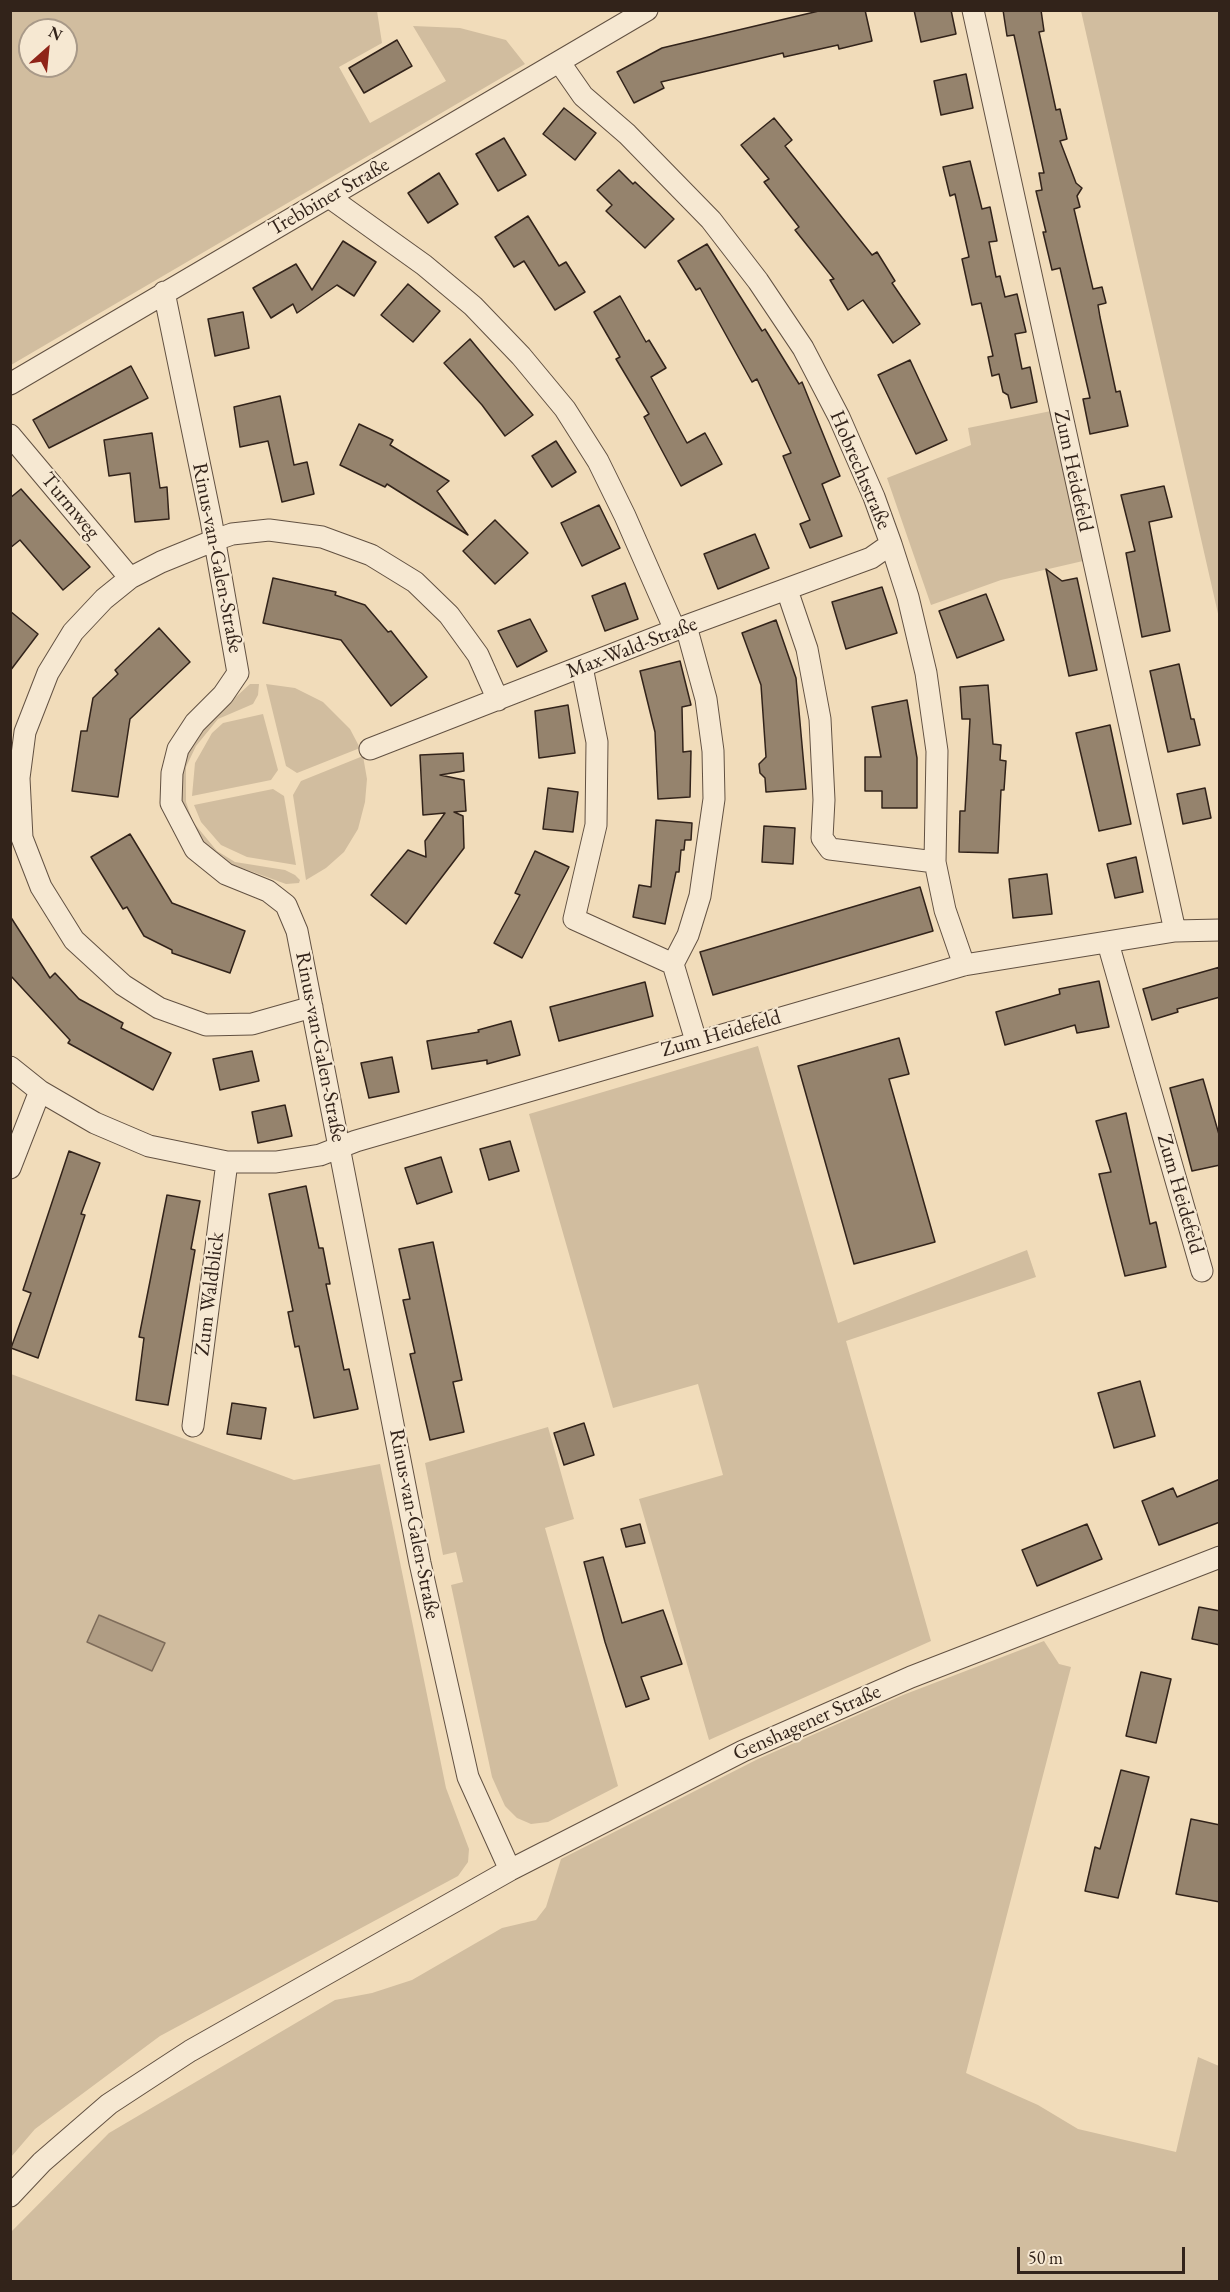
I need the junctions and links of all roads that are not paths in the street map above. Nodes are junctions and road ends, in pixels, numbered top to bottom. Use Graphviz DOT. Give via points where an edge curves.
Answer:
graph roads {
  1 [pos="647,10"];
  2 [pos="973,10"];
  3 [pos="560,63"];
  4 [pos="329,197"];
  5 [pos="164,292"];
  6 [pos="10,384"];
  7 [pos="10,435"];
  8 [pos="215,540"];
  9 [pos="891,544"];
  10 [pos="130,578"];
  11 [pos="787,590"];
  12 [pos="681,628"];
  13 [pos="582,667"];
  14 [pos="498,700"];
  15 [pos="18,727"];
  16 [pos="370,749"];
  17 [pos="16,839"];
  18 [pos="934,862"];
  19 [pos="1220,930"];
  20 [pos="1175,931"];
  21 [pos="1108,943"];
  22 [pos="673,964"];
  23 [pos="964,965"];
  24 [pos="312,1007"];
  25 [pos="696,1041"];
  26 [pos="10,1067"];
  27 [pos="40,1091"];
  28 [pos="340,1149"];
  29 [pos="227,1162"];
  30 [pos="10,1168"];
  31 [pos="1202,1271"];
  32 [pos="193,1426"];
  33 [pos="1220,1557"];
  34 [pos="510,1870"];
  35 [pos="10,2196"];
  1 -- 3 [label="street, Trebbiner Straße"];
  2 -- 20 [label="street, Zum Heidefeld"];
  3 -- 4 [label="street, Trebbiner Straße"];
  3 -- 9 [label="street, Hobrechtstraße" via="583,96 711,220 758,281 803,348 839,417"];
  4 -- 5 [label="street, Trebbiner Straße"];
  4 -- 12 [label="street" via="424,265 473,306 565,409 598,461"];
  5 -- 6 [label="street, Trebbiner Straße"];
  5 -- 8 [label="street, Rinus-van-Galen-Straße"];
  7 -- 10 [label="street, Turmweg"];
  8 -- 10 [label="street"];
  8 -- 14 [label="street" via="269,530 322,537 371,555 414,582 449,615 478,655"];
  8 -- 24 [label="street, Rinus-van-Galen-Straße" via="238,673 178,749 171,803 195,849 226,874 268,891 286,905 297,931"];
  9 -- 11 [label="street, Max-Wald-Straße" via="871,558"];
  9 -- 18 [label="street, Hobrechtstraße" via="926,673 935,740"];
  10 -- 15 [label="street" via="73,632"];
  11 -- 12 [label="street, Max-Wald-Straße"];
  11 -- 18 [label="street" via="807,649 820,719 822,838 830,849"];
  12 -- 13 [label="street, Max-Wald-Straße"];
  12 -- 22 [label="street" via="706,699 714,799 700,896 688,935"];
  13 -- 14 [label="street, Max-Wald-Straße"];
  13 -- 22 [label="street" via="597,742 596,825 574,919"];
  14 -- 16 [label="street, Max-Wald-Straße"];
  15 -- 17 [label="street"];
  17 -- 24 [label="street" via="74,940 123,985 159,1008 206,1025 252,1024"];
  18 -- 23 [label="street, Hobrechtstraße"];
  19 -- 20 [label="street, Zum Heidefeld"];
  20 -- 21 [label="street, Zum Heidefeld"];
  21 -- 23 [label="street, Zum Heidefeld"];
  21 -- 31 [label="street, Zum Heidefeld"];
  22 -- 25 [label="street"];
  23 -- 25 [label="street, Zum Heidefeld"];
  24 -- 28 [label="street, Rinus-van-Galen-Straße"];
  25 -- 28 [label="street, Zum Heidefeld" via="356,1141"];
  26 -- 27 [label="street, Zum Heidefeld"];
  27 -- 29 [label="street, Zum Heidefeld" via="95,1123 149,1146"];
  27 -- 30 [label="street"];
  28 -- 29 [label="street, Zum Heidefeld" via="276,1162"];
  28 -- 34 [label="street, Rinus-van-Galen-Straße" via="420,1563 468,1777"];
  29 -- 32 [label="street, Zum Waldblick"];
  33 -- 34 [label="street, Genshagener Straße" via="900,1681 734,1755"];
  34 -- 35 [label="street, Genshagener Straße" via="190,2051 109,2104 42,2162"];
}
